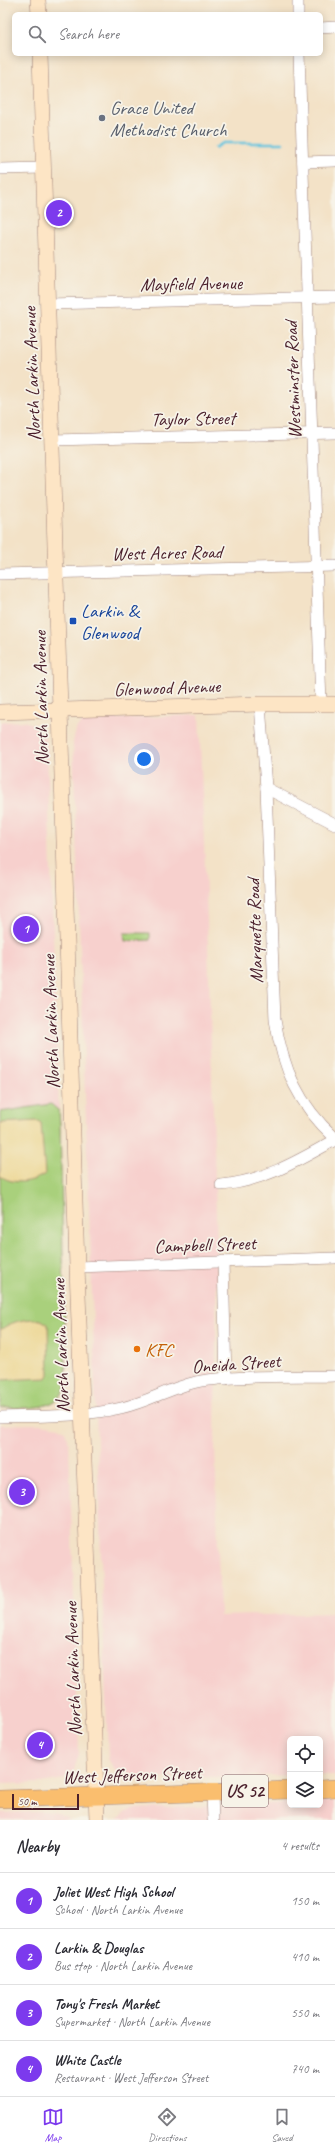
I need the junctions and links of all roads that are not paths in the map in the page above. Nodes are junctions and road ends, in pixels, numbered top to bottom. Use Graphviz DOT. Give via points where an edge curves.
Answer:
graph roads {
  1 [pos="38,0"];
  2 [pos="298,0"];
  3 [pos="39,12"];
  4 [pos="298,12"];
  5 [pos="335,27"];
  6 [pos="323,28"];
  7 [pos="40,56"];
  8 [pos="299,56"];
  9 [pos="335,161"];
  10 [pos="303,162"];
  11 [pos="44,168"];
  12 [pos="0,169"];
  13 [pos="335,297"];
  14 [pos="306,298"];
  15 [pos="48,304"];
  16 [pos="312,433"];
  17 [pos="335,433"];
  18 [pos="52,440"];
  19 [pos="335,566"];
  20 [pos="315,567"];
  21 [pos="57,572"];
  22 [pos="0,574"];
  23 [pos="260,704"];
  24 [pos="328,704"];
  25 [pos="60,711"];
  26 [pos="0,712"];
  27 [pos="266,788"];
  28 [pos="335,824"];
  29 [pos="335,1139"];
  30 [pos="221,1185"];
  31 [pos="335,1258"];
  32 [pos="223,1261"];
  33 [pos="77,1267"];
  34 [pos="335,1376"];
  35 [pos="226,1379"];
  36 [pos="83,1413"];
  37 [pos="0,1417"];
  38 [pos="335,1788"];
  39 [pos="323,1789"];
  40 [pos="287,1790"];
  41 [pos="212,1793"];
  42 [pos="96,1796"];
  43 [pos="0,1799"];
  44 [pos="96,1820"];
  45 [pos="213,1820"];
  1 -- 3 [label="main road"];
  2 -- 4 [label="street"];
  5 -- 6 [label="street"];
  7 -- 11 [label="main road, North Larkin Avenue"];
  8 -- 10 [label="street, Westminster Road"];
  9 -- 10 [label="street"];
  10 -- 14 [label="street, Westminster Road"];
  11 -- 12 [label="street"];
  11 -- 15 [label="main road, North Larkin Avenue"];
  13 -- 14 [label="street, Mayfield Avenue"];
  14 -- 15 [label="street, Mayfield Avenue"];
  14 -- 16 [label="street, Westminster Road"];
  15 -- 18 [label="main road, North Larkin Avenue"];
  16 -- 17 [label="street, Taylor Street"];
  16 -- 18 [label="street, Taylor Street"];
  16 -- 20 [label="street, Westminster Road"];
  18 -- 21 [label="main road, North Larkin Avenue"];
  19 -- 20 [label="street, West Acres Road"];
  20 -- 21 [label="street, West Acres Road"];
  20 -- 24 [label="street, Westminster Road"];
  21 -- 22 [label="street, West Acres Road"];
  21 -- 25 [label="main road, North Larkin Avenue"];
  23 -- 24 [label="main road, Glenwood Avenue"];
  23 -- 25 [label="main road, Glenwood Avenue"];
  23 -- 27 [label="street, Marquette Road"];
  25 -- 26 [label="main road, Glenwood Avenue"];
  25 -- 33 [label="main road, North Larkin Avenue"];
  27 -- 28 [label="street"];
  27 -- 29 [label="street, Marquette Road" via="275,1020 280,1050 304,1104"];
  29 -- 30 [label="street" via="309,1155 263,1177 244,1183"];
  31 -- 32 [label="street, Campbell Street"];
  32 -- 33 [label="street, Campbell Street"];
  32 -- 35 [label="street"];
  33 -- 36 [label="main road, North Larkin Avenue"];
  34 -- 35 [label="street, Oneida Street"];
  35 -- 36 [label="street, Oneida Street" via="186,1384 130,1406"];
  36 -- 37 [label="street, Oneida Street"];
  36 -- 42 [label="main road, North Larkin Avenue"];
  38 -- 39 [label="main road"];
  40 -- 41 [label="main road, West Jefferson Street / US 52"];
  41 -- 42 [label="main road, West Jefferson Street / US 52"];
  41 -- 45 [label="street"];
  42 -- 43 [label="main road, West Jefferson Street / US 52"];
  42 -- 44 [label="main road, North Larkin Avenue"];
}
